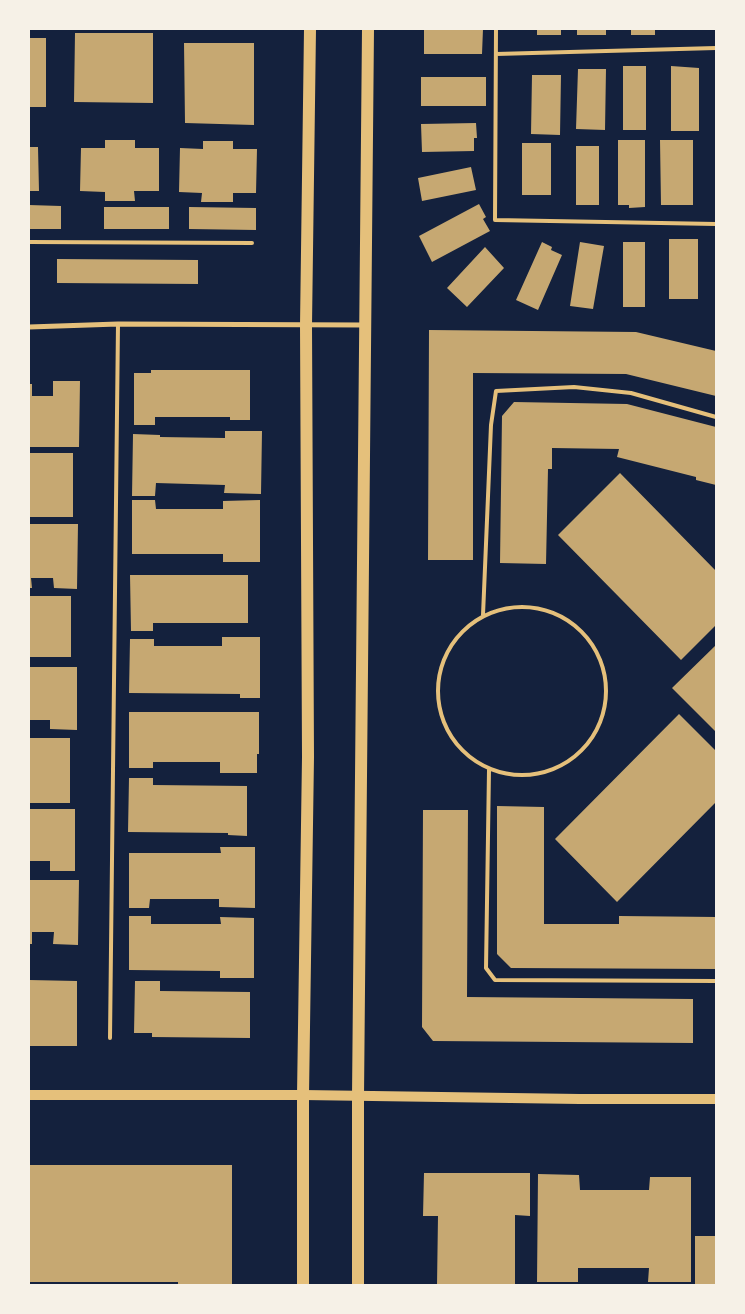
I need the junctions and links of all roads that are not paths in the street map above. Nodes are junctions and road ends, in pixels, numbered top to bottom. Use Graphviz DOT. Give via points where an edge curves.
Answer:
graph roads {
  1 [pos="310,29"];
  2 [pos="368,29"];
  3 [pos="496,29"];
  4 [pos="716,48"];
  5 [pos="496,54"];
  6 [pos="716,224"];
  7 [pos="29,242"];
  8 [pos="252,243"];
  9 [pos="118,324"];
  10 [pos="306,325"];
  11 [pos="364,325"];
  12 [pos="29,327"];
  13 [pos="716,417"];
  14 [pos="483,615"];
  15 [pos="489,770"];
  16 [pos="716,981"];
  17 [pos="110,1038"];
  18 [pos="303,1094"];
  19 [pos="29,1095"];
  20 [pos="358,1096"];
  21 [pos="716,1099"];
  22 [pos="303,1285"];
  23 [pos="358,1285"];
  1 -- 10 [label="main road"];
  2 -- 11 [label="main road"];
  3 -- 5 [label="lane"];
  4 -- 5 [label="lane"];
  5 -- 6 [label="lane" via="495,220"];
  7 -- 8 [label="lane"];
  9 -- 10 [label="street"];
  9 -- 12 [label="street"];
  9 -- 17 [label="lane"];
  10 -- 11 [label="street"];
  10 -- 18 [label="main road" via="308,757"];
  11 -- 20 [label="main road"];
  13 -- 14 [label="lane" via="631,393 574,387 496,391"];
  14 -- 15 [label="lane" via="465,628 450,646 441,666 437,689 440,714 448,734 461,750"];
  14 -- 15 [label="lane" via="510,606 538,607 564,617 586,635 601,660 607,687 603,716 591,741 571,761 536,774 517,776"];
  15 -- 16 [label="lane" via="486,968 495,980"];
  18 -- 19 [label="main road"];
  18 -- 20 [label="main road"];
  18 -- 22 [label="main road"];
  20 -- 21 [label="main road"];
  20 -- 23 [label="main road"];
}
